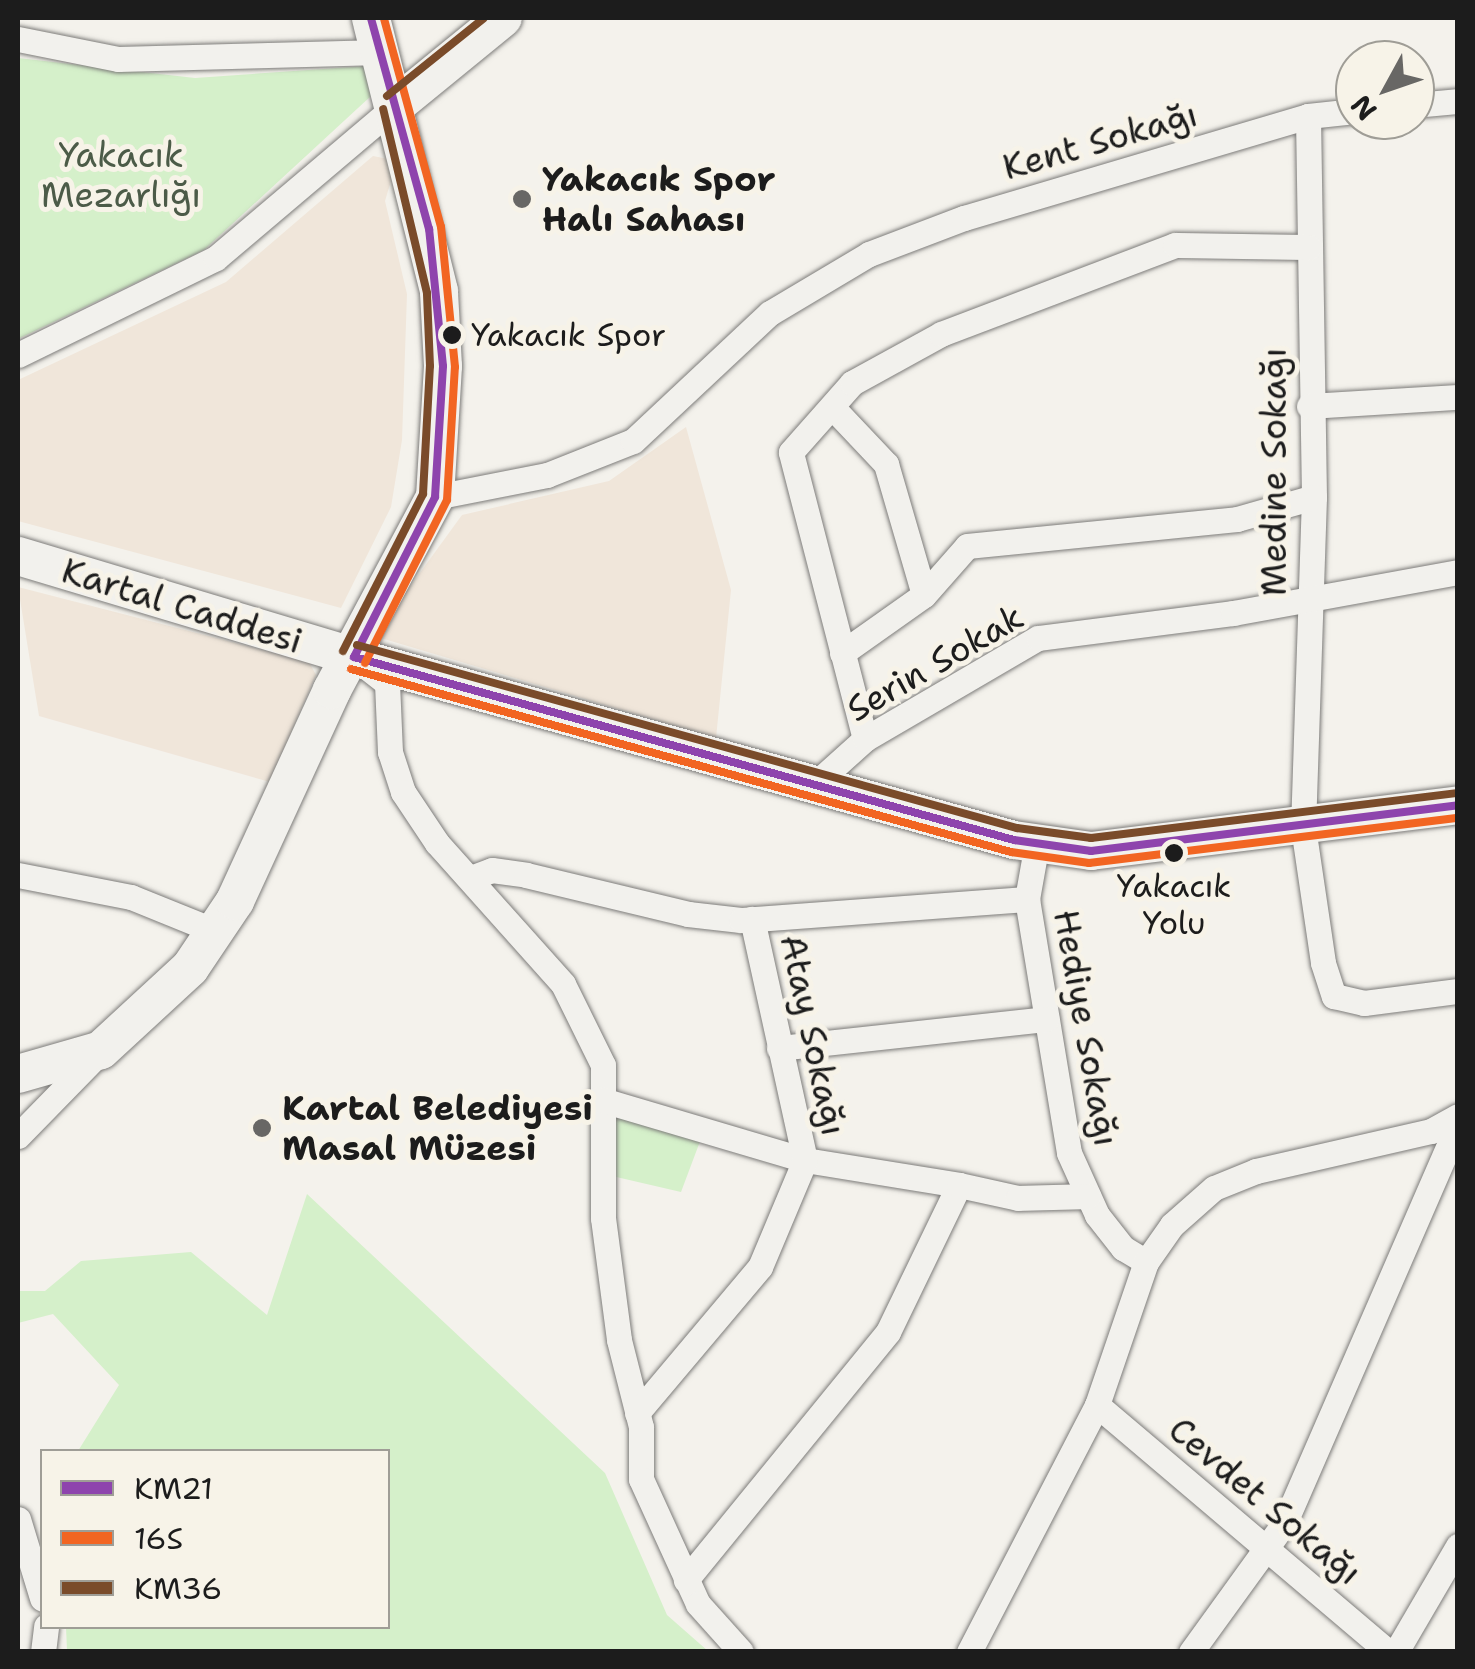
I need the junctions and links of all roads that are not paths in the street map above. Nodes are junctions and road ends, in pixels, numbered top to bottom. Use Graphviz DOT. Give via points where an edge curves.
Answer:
graph roads {
  1 [pos="503,18"];
  2 [pos="376,34"];
  3 [pos="18,39"];
  4 [pos="395,106"];
  5 [pos="1335,113"];
  6 [pos="1308,116"];
  7 [pos="1309,248"];
  8 [pos="18,356"];
  9 [pos="1458,397"];
  10 [pos="1309,406"];
  11 [pos="834,409"];
  12 [pos="435,497"];
  13 [pos="1314,497"];
  14 [pos="18,556"];
  15 [pos="1458,572"];
  16 [pos="924,595"];
  17 [pos="1309,598"];
  18 [pos="842,653"];
  19 [pos="354,658"];
  20 [pos="865,739"];
  21 [pos="815,784"];
  22 [pos="1458,805"];
  23 [pos="1304,827"];
  24 [pos="1037,843"];
  25 [pos="18,875"];
  26 [pos="471,878"];
  27 [pos="1027,900"];
  28 [pos="752,919"];
  29 [pos="215,931"];
  30 [pos="1458,991"];
  31 [pos="1046,1019"];
  32 [pos="779,1048"];
  33 [pos="101,1050"];
  34 [pos="18,1074"];
  35 [pos="600,1099"];
  36 [pos="1458,1116"];
  37 [pos="1458,1124"];
  38 [pos="18,1136"];
  39 [pos="804,1160"];
  40 [pos="960,1185"];
  41 [pos="1088,1196"];
  42 [pos="1146,1262"];
  43 [pos="1098,1404"];
  44 [pos="638,1413"];
  45 [pos="18,1520"];
  46 [pos="1458,1546"];
  47 [pos="1268,1550"];
  48 [pos="686,1580"];
  49 [pos="40,1592"];
  50 [pos="741,1652"];
  51 [pos="970,1652"];
  52 [pos="1191,1652"];
  53 [pos="1388,1652"];
  54 [pos="1396,1652"];
  1 -- 4 [label="main road"];
  2 -- 3 [label="street" via="118,59"];
  2 -- 4 [label="main road"];
  4 -- 8 [label="street" via="216,258"];
  4 -- 12 [label="main road" via="439,291 443,366"];
  5 -- 6 [label="street, Kent Sokağı"];
  6 -- 7 [label="street, Medine Sokağı"];
  6 -- 12 [label="street, Kent Sokağı" via="964,218 869,254 770,313 633,441 546,475"];
  7 -- 10 [label="street, Medine Sokağı"];
  7 -- 11 [label="street" via="1176,245 908,350 852,383"];
  9 -- 10 [label="street"];
  10 -- 13 [label="street, Medine Sokağı"];
  11 -- 16 [label="street" via="886,464"];
  11 -- 18 [label="street" via="791,452"];
  12 -- 19 [label="main road"];
  13 -- 16 [label="street" via="1237,519 967,546"];
  13 -- 17 [label="street, Medine Sokağı"];
  14 -- 19 [label="main road, Kartal Caddesi"];
  15 -- 17 [label="street, Serin Sokak"];
  16 -- 18 [label="street"];
  17 -- 20 [label="street, Serin Sokak" via="1038,638"];
  17 -- 23 [label="street, Medine Sokağı"];
  18 -- 20 [label="street"];
  19 -- 21 [label="main road, Kartal Caddesi"];
  19 -- 26 [label="street" via="387,683 390,752 403,792"];
  19 -- 29 [label="main road"];
  20 -- 21 [label="street, Serin Sokak"];
  21 -- 24 [label="main road, Kartal Caddesi"];
  22 -- 23 [label="main road, Kartal Caddesi"];
  23 -- 24 [label="main road, Kartal Caddesi" via="1091,851"];
  23 -- 30 [label="street, Medine Sokağı" via="1334,996 1364,1003"];
  24 -- 27 [label="street, Hediye Sokağı"];
  25 -- 29 [label="street" via="130,897"];
  26 -- 28 [label="street" via="492,870 688,914"];
  26 -- 35 [label="street" via="562,984 603,1065"];
  27 -- 28 [label="street"];
  27 -- 31 [label="street, Hediye Sokağı"];
  28 -- 32 [label="street, Atay Sokağı"];
  29 -- 33 [label="main road" via="190,968"];
  31 -- 32 [label="street"];
  31 -- 41 [label="street, Hediye Sokağı" via="1069,1154"];
  32 -- 39 [label="street, Atay Sokağı"];
  33 -- 34 [label="main road"];
  33 -- 38 [label="street"];
  35 -- 39 [label="street"];
  35 -- 44 [label="street" via="603,1218"];
  36 -- 42 [label="street" via="1431,1131 1336,1149 1214,1188 1172,1225"];
  37 -- 47 [label="street"];
  39 -- 40 [label="street"];
  39 -- 44 [label="street, Atay Sokağı" via="760,1268"];
  40 -- 41 [label="street" via="1018,1198"];
  40 -- 48 [label="street" via="888,1332"];
  41 -- 42 [label="street, Hediye Sokağı" via="1123,1248"];
  42 -- 43 [label="street"];
  43 -- 47 [label="street, Cevdet Sokağı"];
  43 -- 51 [label="street"];
  44 -- 48 [label="street" via="641,1479"];
  45 -- 49 [label="street"];
  46 -- 54 [label="street"];
  47 -- 52 [label="street"];
  47 -- 53 [label="street, Cevdet Sokağı"];
  48 -- 50 [label="street" via="698,1604"];
}
